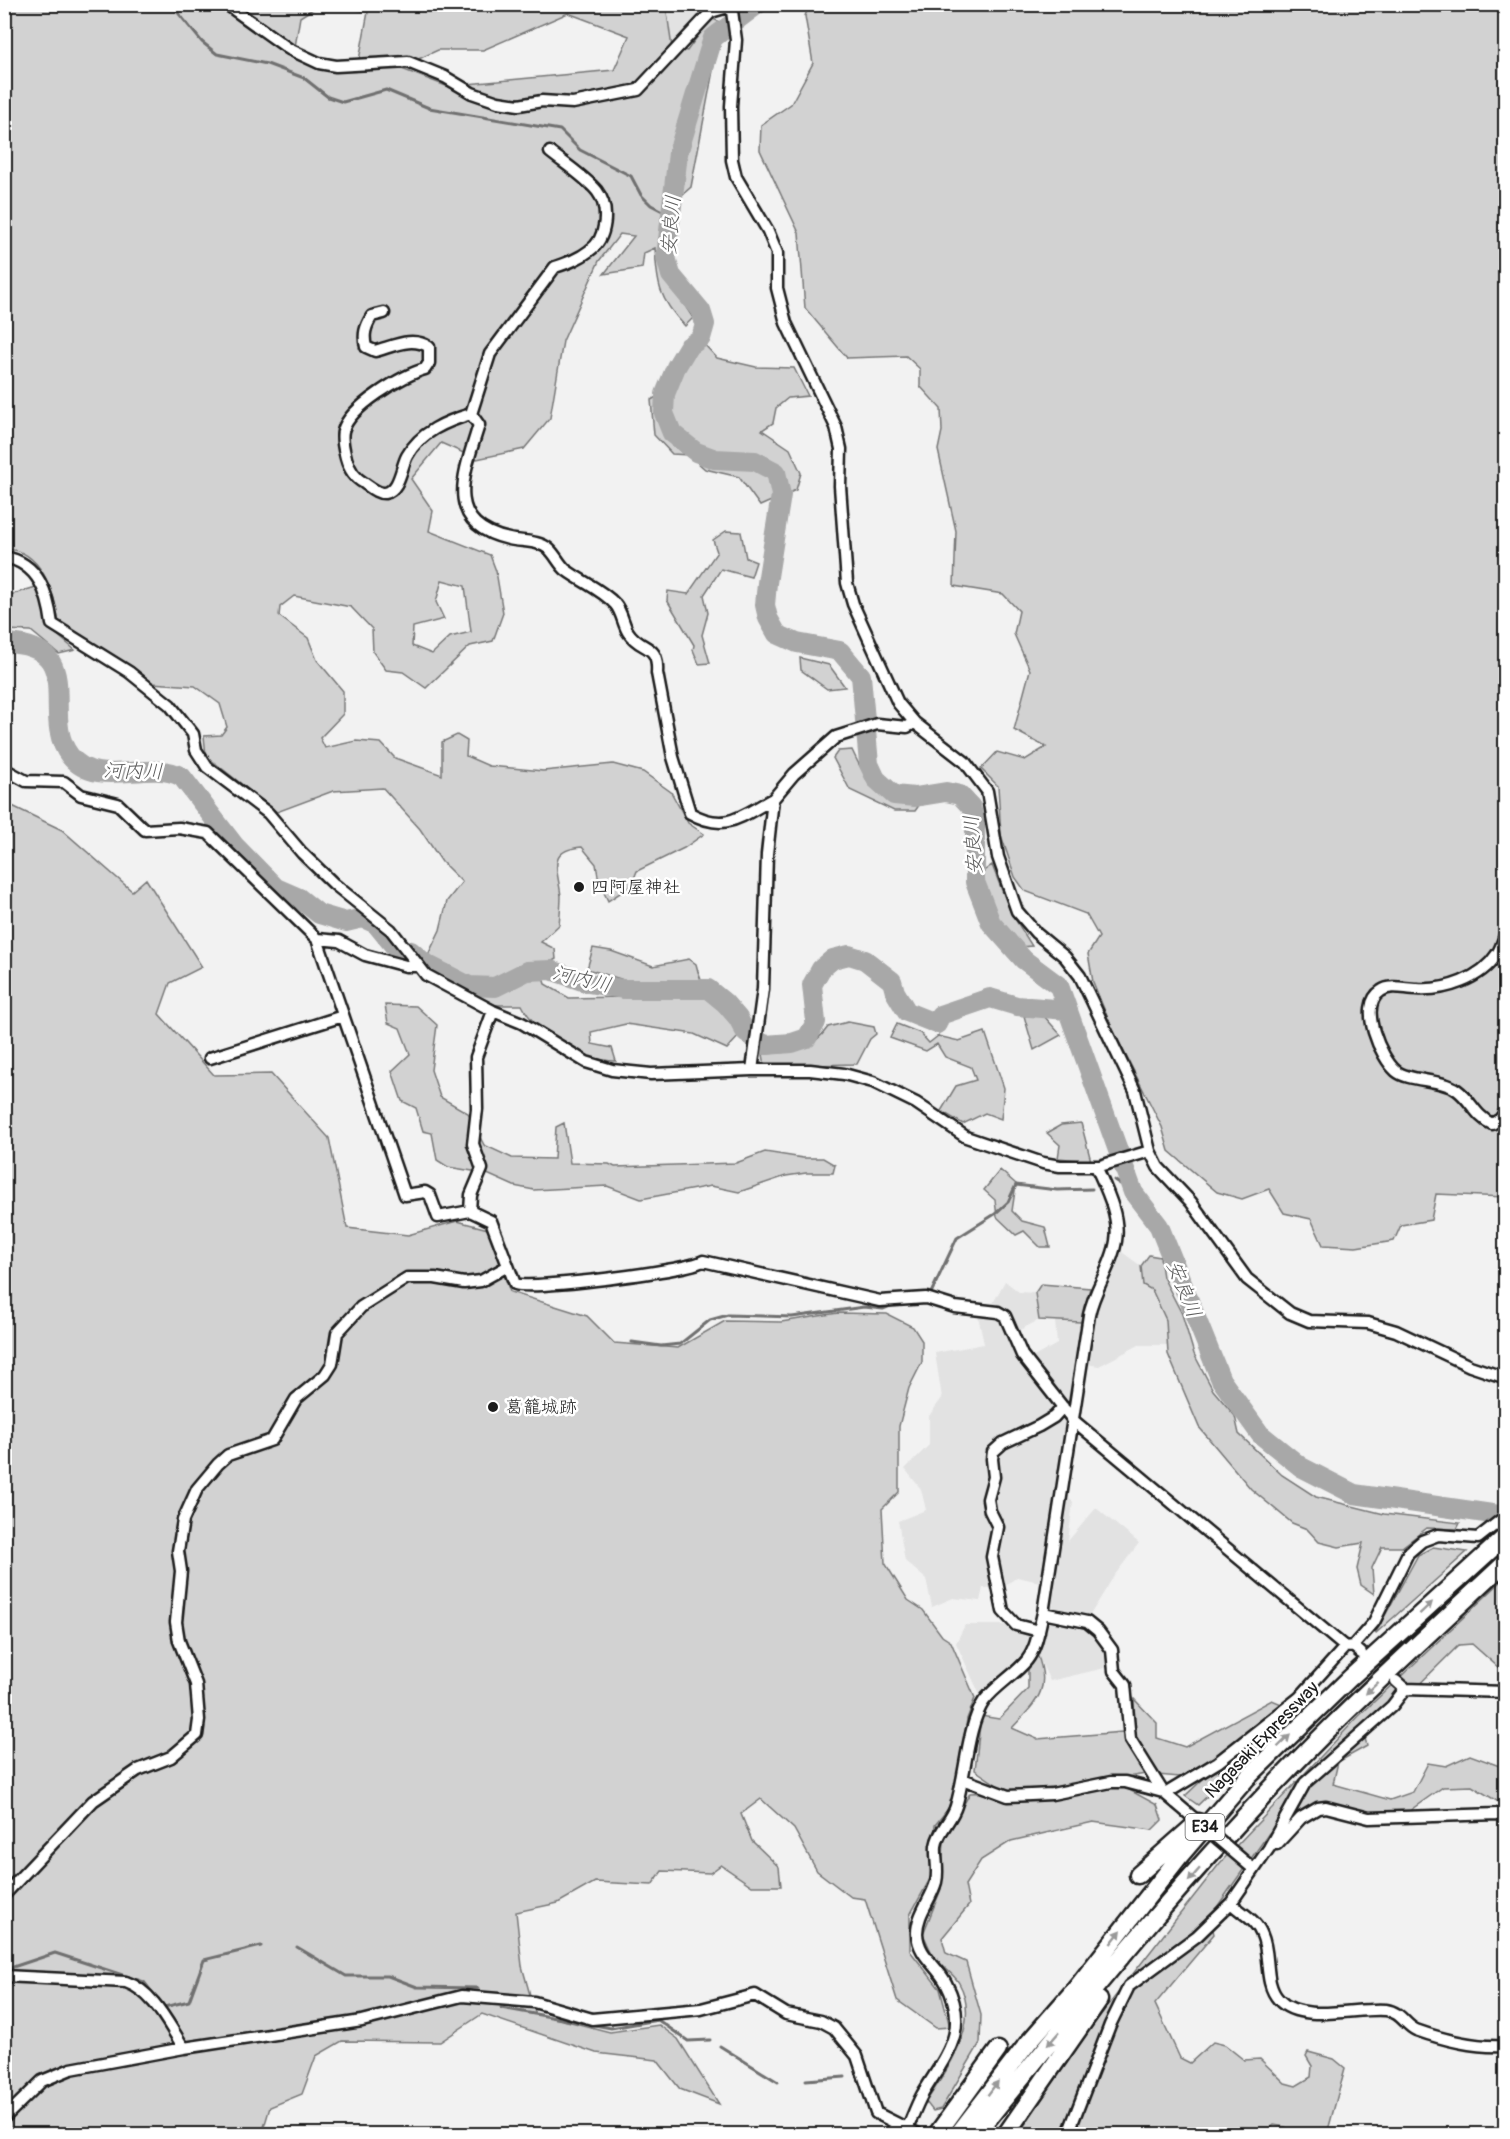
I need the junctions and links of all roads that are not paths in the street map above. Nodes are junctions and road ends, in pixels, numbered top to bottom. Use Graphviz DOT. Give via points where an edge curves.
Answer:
graph roads {
  1 [pos="226,4"];
  2 [pos="732,8"];
  3 [pos="550,152"];
  4 [pos="384,313"];
  5 [pos="471,414"];
  6 [pos="4,557"];
  7 [pos="915,723"];
  8 [pos="4,769"];
  9 [pos="773,800"];
  10 [pos="1506,933"];
  11 [pos="317,939"];
  12 [pos="414,962"];
  13 [pos="493,1011"];
  14 [pos="343,1016"];
  15 [pos="210,1058"];
  16 [pos="752,1070"];
  17 [pos="1506,1111"];
  18 [pos="1145,1152"];
  19 [pos="1098,1166"];
  20 [pos="470,1211"];
  21 [pos="508,1266"];
  22 [pos="1506,1378"];
  23 [pos="1063,1407"];
  24 [pos="1073,1420"];
  25 [pos="1506,1516"];
  26 [pos="1498,1533"];
  27 [pos="1506,1562"];
  28 [pos="1043,1613"];
  29 [pos="1039,1631"];
  30 [pos="1353,1649"];
  31 [pos="1396,1681"];
  32 [pos="1405,1689"];
  33 [pos="1506,1692"];
  34 [pos="1247,1778"];
  35 [pos="964,1780"];
  36 [pos="1164,1793"];
  37 [pos="1506,1817"];
  38 [pos="1269,1848"];
  39 [pos="1252,1869"];
  40 [pos="1138,1875"];
  41 [pos="4,1894"];
  42 [pos="1231,1903"];
  43 [pos="1157,1918"];
  44 [pos="4,1976"];
  45 [pos="1506,2046"];
  46 [pos="184,2048"];
  47 [pos="998,2050"];
  48 [pos="4,2118"];
  49 [pos="902,2127"];
  50 [pos="889,2134"];
  51 [pos="918,2134"];
  52 [pos="937,2134"];
  53 [pos="958,2134"];
  54 [pos="976,2134"];
  55 [pos="1006,2134"];
  56 [pos="1068,2134"];
  1 -- 2 [label="street" via="289,49 319,63 336,66 408,62 472,93 519,105 542,101 573,104 638,90 711,12"];
  2 -- 7 [label="street" via="736,33 732,160 736,177 777,253 777,288 786,323 836,427 841,449 847,583 853,604 898,703"];
  3 -- 5 [label="street" via="597,192 605,208 605,226 592,250 555,267 490,354"];
  4 -- 5 [label="street" via="372,316 367,323 363,337 366,347 375,351 419,341 429,348 429,363 425,369 400,378 348,420 343,446 348,466 359,480 387,493 395,487 408,454 433,429"];
  5 -- 9 [label="street" via="479,426 461,492 465,508 479,526 496,536 549,549 566,569 616,605 627,632 651,649 658,660 672,757 690,813 709,822 730,822"];
  6 -- 12 [label="street" via="16,559 33,571 48,595 52,624 129,672 170,705 193,734 196,750 207,767 268,813 334,884 373,914"];
  7 -- 9 [label="street" via="907,727 877,724 836,737 794,774"];
  7 -- 18 [label="street" via="965,762 987,791 998,857 1017,911 1080,976 1135,1090"];
  8 -- 11 [label="street" via="26,781 64,782 81,795 118,804 145,830 179,828 208,832"];
  9 -- 16 [label="street" via="762,989"];
  10 -- 17 [label="street" via="1497,954 1479,971 1437,989 1389,987 1379,991 1371,1015 1373,1033 1389,1064 1399,1074 1427,1078 1457,1090 1480,1119 1491,1124"];
  11 -- 12 [label="street" via="339,941 365,955 406,966"];
  11 -- 14 [label="street"];
  12 -- 13 [label="street" via="426,975"];
  13 -- 16 [label="street" via="522,1023 586,1062 612,1070 651,1074"];
  13 -- 20 [label="street" via="476,1057 473,1144 482,1169 471,1195"];
  14 -- 15 [label="street"];
  14 -- 20 [label="street" via="405,1195 425,1192 438,1217"];
  16 -- 19 [label="street" via="844,1074 873,1082 916,1102 966,1137 1043,1163"];
  18 -- 19 [label="street"];
  18 -- 22 [label="street" via="1191,1202 1247,1279 1290,1313 1309,1321 1368,1323 1396,1331 1470,1366"];
  19 -- 24 [label="street" via="1113,1208 1116,1242 1093,1297"];
  20 -- 21 [label="street" via="491,1221"];
  21 -- 23 [label="street" via="515,1284 520,1286 640,1275 693,1267 703,1261 880,1301 926,1298 955,1307 998,1312 1005,1316 1022,1355"];
  21 -- 41 [label="street" via="481,1281 407,1278 361,1307 337,1333 332,1364 325,1376 296,1399 272,1440 228,1455 197,1489 180,1536 176,1622 196,1684 197,1735 171,1757 138,1770 93,1801"];
  23 -- 24 [label="street"];
  23 -- 29 [label="street" via="1039,1426 1003,1443 993,1452 992,1459 988,1499 998,1527 992,1557 1003,1611 1016,1625"];
  24 -- 28 [label="street"];
  24 -- 30 [label="street"];
  25 -- 26 [label="street"];
  26 -- 30 [label="street" via="1478,1538 1438,1535 1422,1540 1408,1552 1374,1622"];
  34 -- 26 [label="highway, Nagasaki Expressway / E34, one-way" via="1488,1551"];
  27 -- 43 [label="highway, E34, one-way" via="1333,1725"];
  28 -- 29 [label="street"];
  28 -- 36 [label="street" via="1087,1622 1112,1650 1114,1671 1125,1685 1130,1739"];
  29 -- 35 [label="street" via="1027,1660 985,1700 978,1712 971,1730"];
  30 -- 36 [label="street" via="1218,1762"];
  31 -- 32 [label="street"];
  32 -- 33 [label="street"];
  32 -- 38 [label="street" via="1392,1707 1305,1783"];
  34 -- 40 [label="highway"];
  53 -- 34 [label="highway, Nagasaki Expressway / E34, one-way" via="1028,2043"];
  35 -- 36 [label="street" via="1008,1796 1052,1794 1111,1782"];
  35 -- 49 [label="street" via="955,1811 939,1835 936,1883 917,1931 920,1948 946,1982 956,2008 957,2027 954,2041"];
  36 -- 39 [label="street, bridge"];
  37 -- 38 [label="street" via="1499,1814 1370,1818 1318,1808 1301,1818"];
  38 -- 39 [label="street"];
  39 -- 42 [label="street"];
  42 -- 45 [label="street" via="1257,1925 1263,1936 1273,1989 1286,2006 1322,2013 1389,2010 1404,2018 1413,2029 1480,2047"];
  42 -- 56 [label="street" via="1197,1935 1129,1986"];
  43 -- 54 [label="highway, E34, one-way"];
  43 -- 55 [label="highway"];
  44 -- 46 [label="street" via="126,1982 139,1986"];
  46 -- 48 [label="street" via="50,2076 29,2091"];
  46 -- 49 [label="street" via="363,2021 462,1996 534,2002 592,2019 701,2009 755,1995 786,2014 821,2021 834,2028 857,2056 876,2113"];
  47 -- 52 [label="highway"];
  49 -- 50 [label="street"];
  49 -- 51 [label="street"];
}
